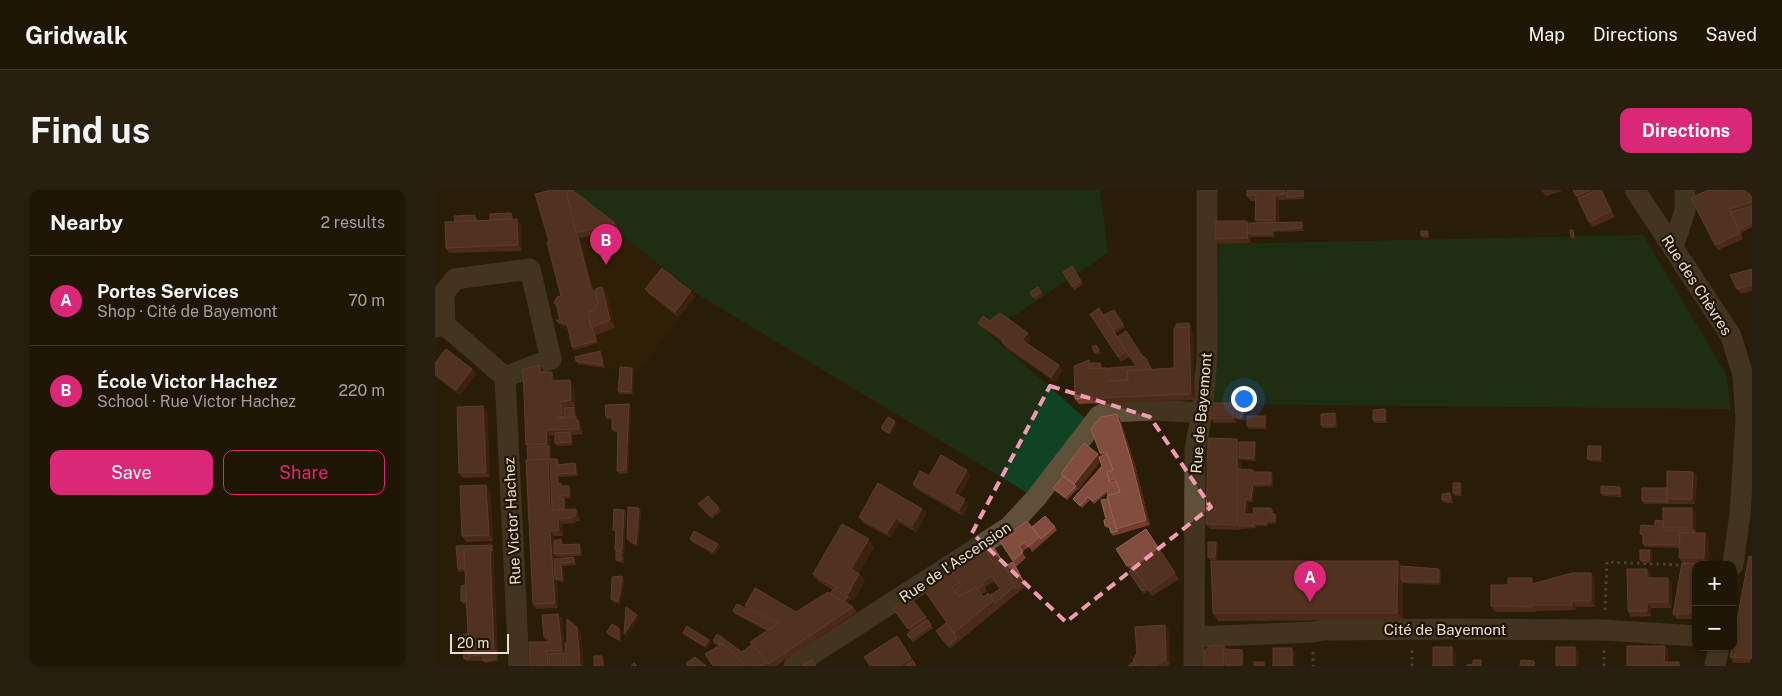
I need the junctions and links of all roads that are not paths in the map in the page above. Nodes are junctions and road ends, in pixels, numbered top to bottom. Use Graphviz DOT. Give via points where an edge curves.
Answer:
graph roads {
  1 [pos="1207,190"];
  2 [pos="1635,190"];
  3 [pos="1685,190"];
  4 [pos="1673,247"];
  5 [pos="440,326"];
  6 [pos="505,377"];
  7 [pos="1203,413"];
  8 [pos="1746,514"];
  9 [pos="1734,561"];
  10 [pos="1692,636"];
  11 [pos="1195,638"];
  12 [pos="1718,651"];
  13 [pos="519,666"];
  14 [pos="793,666"];
  15 [pos="1194,666"];
  16 [pos="1715,666"];
  1 -- 7 [label="street, Rue de Bayemont" via="1207,358"];
  2 -- 4 [label="street, Rue des Chèvres"];
  3 -- 4 [label="street" via="1685,211"];
  4 -- 8 [label="street, Rue des Chèvres" via="1731,336 1743,375"];
  5 -- 6 [label="street"];
  5 -- 6 [label="street" via="443,293 455,278 530,269 551,359"];
  6 -- 13 [label="street, Rue Victor Hachez"];
  7 -- 11 [label="street, Rue de Bayemont" via="1195,449"];
  7 -- 14 [label="street, Rue de l'Ascension" via="1146,410 1099,416 1036,498 1009,527"];
  8 -- 9 [label="street, Rue des Chèvres"];
  10 -- 11 [label="street, Cité de Bayemont" via="1604,630 1450,629 1324,630"];
  11 -- 15 [label="street, Rue de Bayemont"];
  12 -- 16 [label="street"];
}
